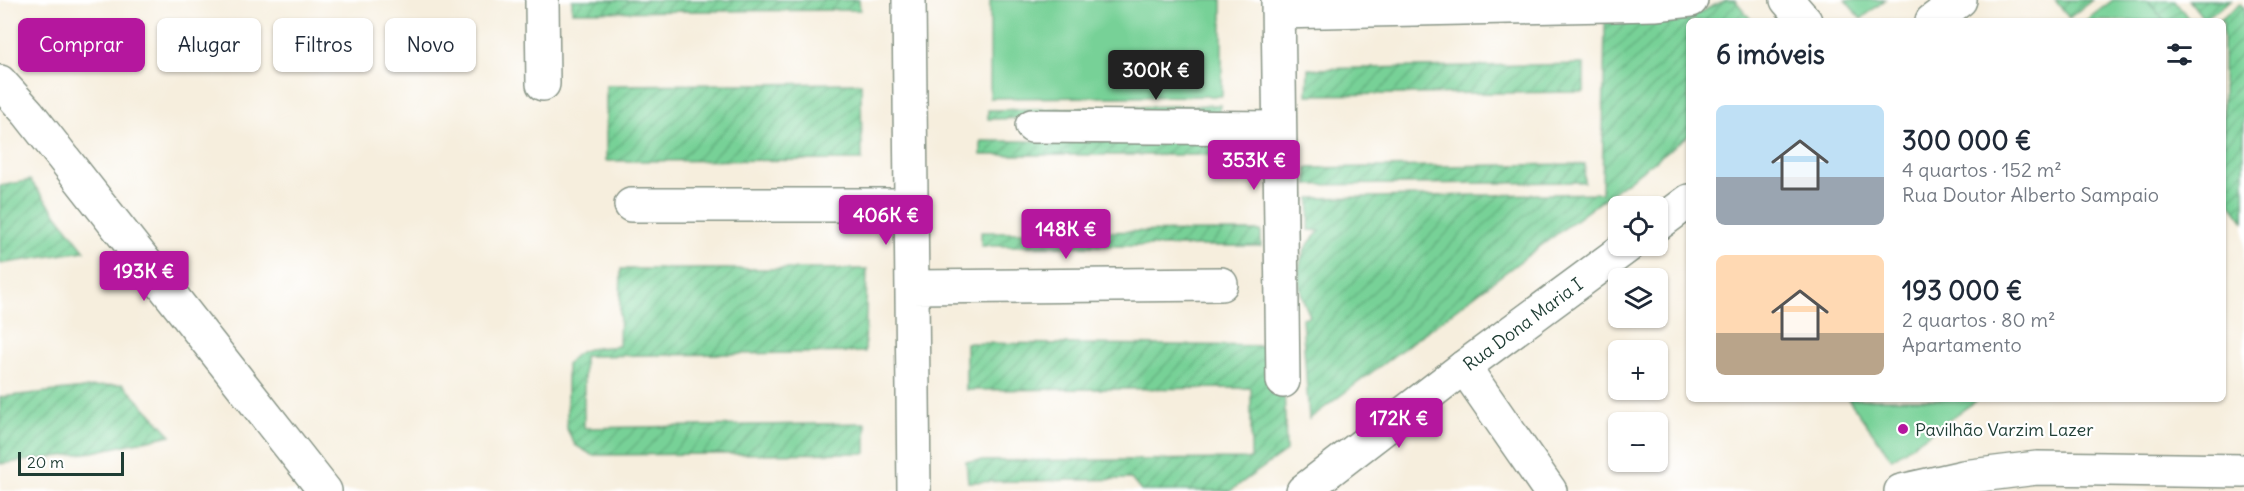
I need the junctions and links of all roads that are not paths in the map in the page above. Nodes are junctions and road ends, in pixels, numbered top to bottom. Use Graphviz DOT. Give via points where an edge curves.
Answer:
graph roads {
  1 [pos="542,0"];
  2 [pos="909,0"];
  3 [pos="1691,0"];
  4 [pos="1787,0"];
  5 [pos="1960,0"];
  6 [pos="1278,6"];
  7 [pos="1802,18"];
  8 [pos="1936,18"];
  9 [pos="0,82"];
  10 [pos="543,84"];
  11 [pos="1032,126"];
  12 [pos="1279,128"];
  13 [pos="1686,203"];
  14 [pos="631,205"];
  15 [pos="911,205"];
  16 [pos="1668,217"];
  17 [pos="1614,256"];
  18 [pos="1221,284"];
  19 [pos="912,287"];
  20 [pos="1464,367"];
  21 [pos="1282,381"];
  22 [pos="2244,471"];
  23 [pos="1967,484"];
  24 [pos="325,491"];
  25 [pos="914,491"];
  26 [pos="1303,491"];
  27 [pos="1550,491"];
  28 [pos="1901,491"];
  1 -- 10 [label="street"];
  2 -- 15 [label="street"];
  3 -- 6 [label="street" via="1635,4"];
  4 -- 7 [label="street"];
  5 -- 8 [label="street"];
  6 -- 12 [label="street"];
  9 -- 24 [label="street"];
  11 -- 12 [label="street"];
  12 -- 21 [label="street"];
  13 -- 16 [label="street"];
  14 -- 15 [label="street"];
  15 -- 19 [label="street"];
  17 -- 20 [label="street, Rua Dona Maria I"];
  18 -- 19 [label="street"];
  19 -- 25 [label="street"];
  20 -- 26 [label="street, Rua Dona Maria I"];
  20 -- 27 [label="street"];
  22 -- 23 [label="street" via="2037,468"];
  23 -- 28 [label="street"];
}
